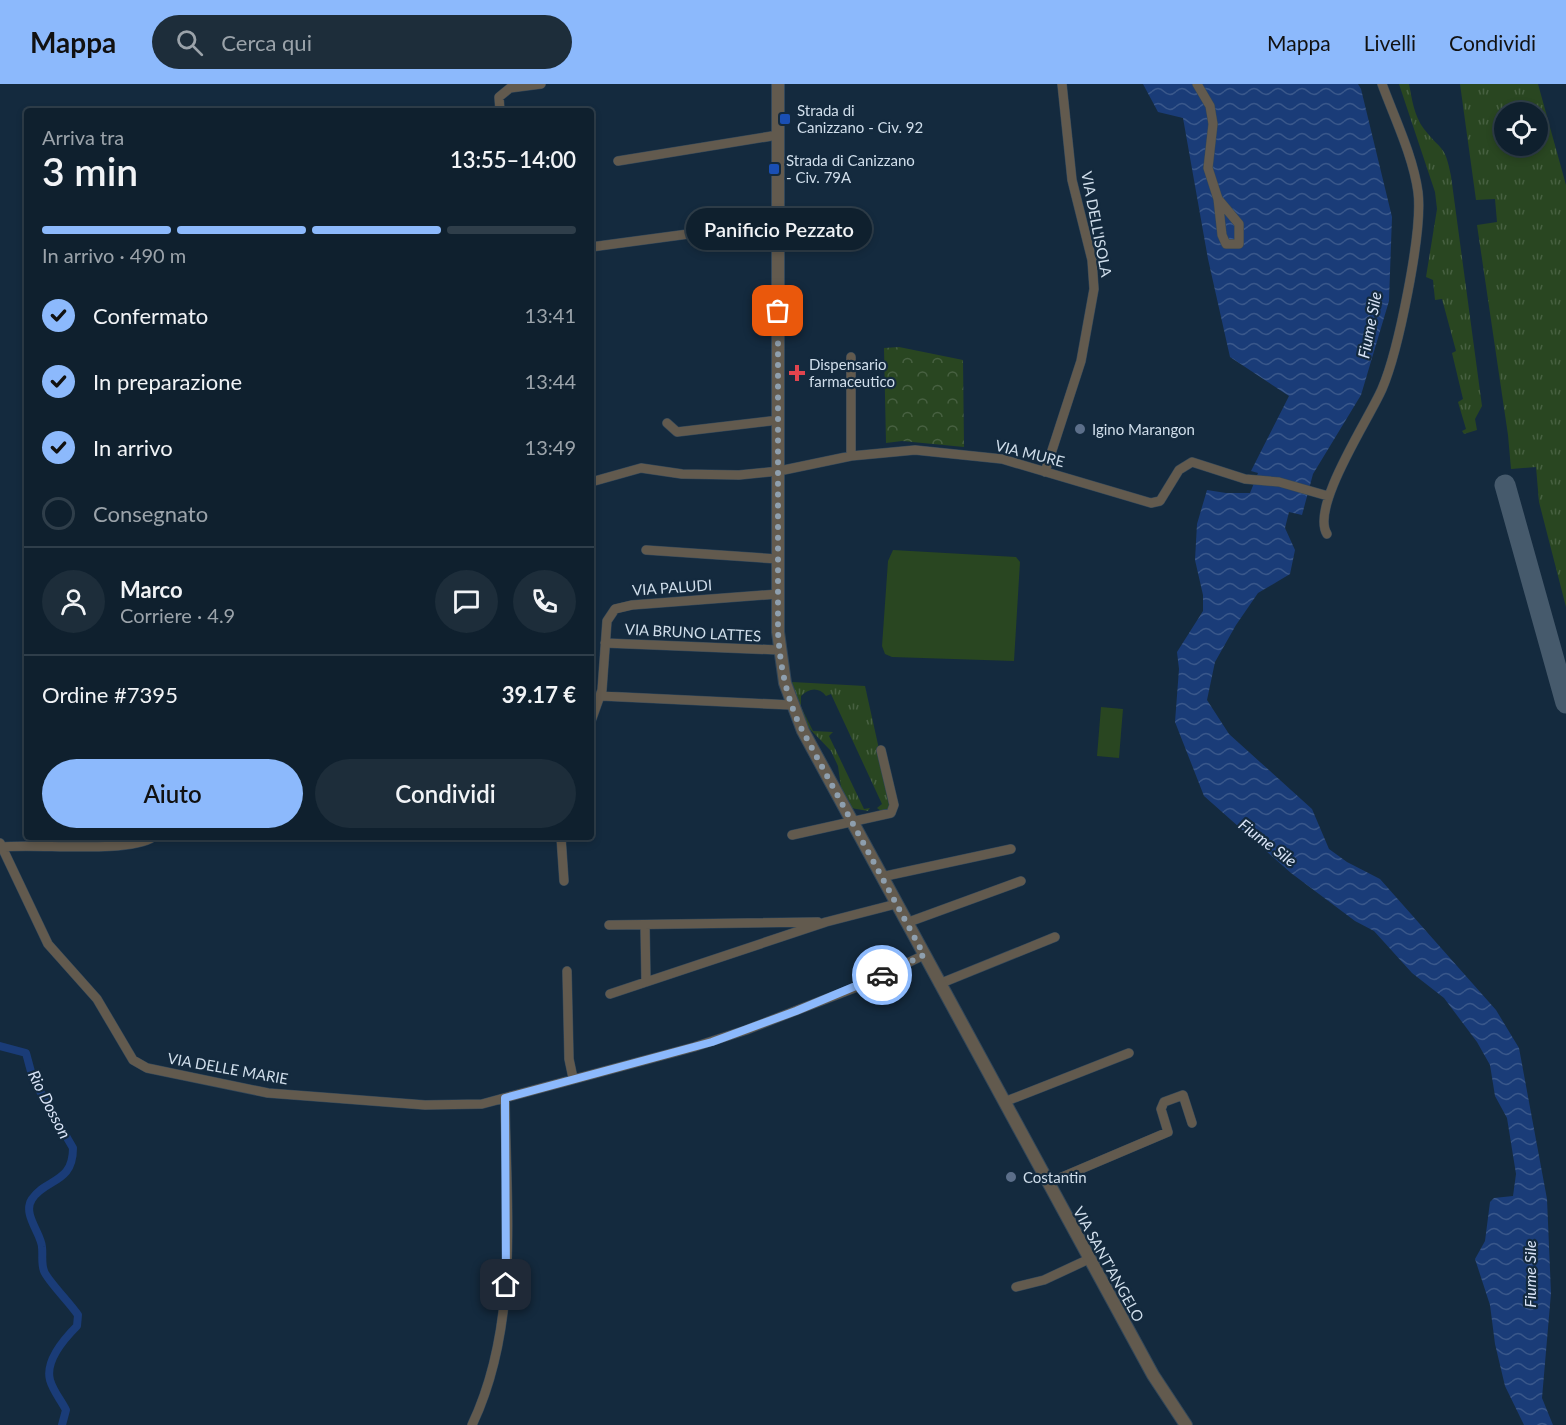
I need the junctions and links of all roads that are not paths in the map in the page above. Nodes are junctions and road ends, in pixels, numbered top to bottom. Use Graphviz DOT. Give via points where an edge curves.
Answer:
graph roads {
  1 [pos="541,84"];
  2 [pos="778,84"];
  3 [pos="1062,84"];
  4 [pos="1197,84"];
  5 [pos="1382,84"];
  6 [pos="500,108"];
  7 [pos="778,135"];
  8 [pos="618,161"];
  9 [pos="1218,199"];
  10 [pos="778,222"];
  11 [pos="594,247"];
  12 [pos="851,357"];
  13 [pos="779,420"];
  14 [pos="667,423"];
  15 [pos="851,456"];
  16 [pos="779,471"];
  17 [pos="1045,472"];
  18 [pos="594,481"];
  19 [pos="1328,496"];
  20 [pos="1328,534"];
  21 [pos="646,550"];
  22 [pos="778,559"];
  23 [pos="778,594"];
  24 [pos="605,643"];
  25 [pos="779,650"];
  26 [pos="601,696"];
  27 [pos="791,705"];
  28 [pos="594,714"];
  29 [pos="881,750"];
  30 [pos="852,824"];
  31 [pos="792,835"];
  32 [pos="149,840"];
  33 [pos="561,840"];
  34 [pos="0,845"];
  35 [pos="1011,849"];
  36 [pos="881,877"];
  37 [pos="564,881"];
  38 [pos="1021,881"];
  39 [pos="896,904"];
  40 [pos="826,922"];
  41 [pos="906,923"];
  42 [pos="609,925"];
  43 [pos="645,925"];
  44 [pos="1055,937"];
  45 [pos="924,955"];
  46 [pos="567,971"];
  47 [pos="646,982"];
  48 [pos="939,984"];
  49 [pos="610,994"];
  50 [pos="1129,1053"];
  51 [pos="573,1078"];
  52 [pos="505,1098"];
  53 [pos="1004,1102"];
  54 [pos="1192,1123"];
  55 [pos="1048,1183"];
  56 [pos="1089,1259"];
  57 [pos="1016,1287"];
  58 [pos="472,1425"];
  59 [pos="1186,1425"];
  1 -- 6 [label="street" via="510,88 499,97"];
  2 -- 7 [label="street, VIA SANT'ANGELO"];
  3 -- 17 [label="street, VIA DELL'ISOLA" via="1072,180 1092,260 1094,289 1081,361"];
  4 -- 9 [label="street" via="1210,106 1213,124 1208,168"];
  5 -- 19 [label="street" via="1418,190 1416,236 1386,380"];
  7 -- 8 [label="street"];
  7 -- 10 [label="street, VIA SANT'ANGELO"];
  10 -- 11 [label="street"];
  10 -- 13 [label="street, VIA SANT'ANGELO"];
  12 -- 15 [label="street"];
  13 -- 14 [label="street" via="677,432"];
  13 -- 16 [label="street, VIA SANT'ANGELO"];
  15 -- 16 [label="street, VIA MURE"];
  15 -- 17 [label="street, VIA MURE" via="939,451 1002,459"];
  16 -- 18 [label="street, VIA MURE" via="682,474 646,468"];
  16 -- 22 [label="street, VIA SANT'ANGELO"];
  17 -- 19 [label="street, VIA MURE" via="1155,503 1163,498 1179,470 1189,463"];
  19 -- 20 [label="street" via="1322,520"];
  21 -- 22 [label="street"];
  22 -- 23 [label="street, VIA SANT'ANGELO"];
  23 -- 24 [label="street, VIA PALUDI" via="619,607 609,615"];
  23 -- 25 [label="street, VIA SANT'ANGELO"];
  24 -- 25 [label="street, VIA BRUNO LATTES"];
  24 -- 26 [label="street, VIA PALUDI"];
  25 -- 27 [label="street, VIA SANT'ANGELO"];
  26 -- 27 [label="street"];
  26 -- 28 [label="street, VIA PALUDI"];
  27 -- 30 [label="street, VIA SANT'ANGELO"];
  29 -- 30 [label="street" via="893,811"];
  30 -- 31 [label="street"];
  30 -- 36 [label="street, VIA SANT'ANGELO"];
  32 -- 34 [label="street" via="125,845"];
  33 -- 37 [label="street"];
  34 -- 52 [label="street, VIA DELLE MARIE" via="48,944 97,999 122,1046 140,1065 268,1093 465,1106"];
  35 -- 36 [label="street"];
  36 -- 39 [label="street, VIA SANT'ANGELO"];
  38 -- 41 [label="street"];
  39 -- 40 [label="street"];
  39 -- 41 [label="street, VIA SANT'ANGELO"];
  40 -- 43 [label="street"];
  40 -- 47 [label="street"];
  41 -- 45 [label="street, VIA SANT'ANGELO"];
  42 -- 43 [label="street"];
  43 -- 47 [label="street"];
  44 -- 48 [label="street"];
  45 -- 48 [label="street, VIA SANT'ANGELO"];
  45 -- 51 [label="street, VIA DELLE MARIE" via="862,985 746,1030"];
  46 -- 51 [label="street"];
  47 -- 49 [label="street"];
  48 -- 53 [label="street, VIA SANT'ANGELO"];
  50 -- 53 [label="street"];
  51 -- 52 [label="street, VIA DELLE MARIE"];
  52 -- 58 [label="street" via="506,1285 498,1358"];
  53 -- 55 [label="street, VIA SANT'ANGELO"];
  54 -- 55 [label="street" via="1182,1095 1164,1102 1161,1109 1168,1132"];
  55 -- 56 [label="street, VIA SANT'ANGELO"];
  56 -- 57 [label="street" via="1044,1280"];
  56 -- 59 [label="street, VIA SANT'ANGELO" via="1160,1389"];
}
